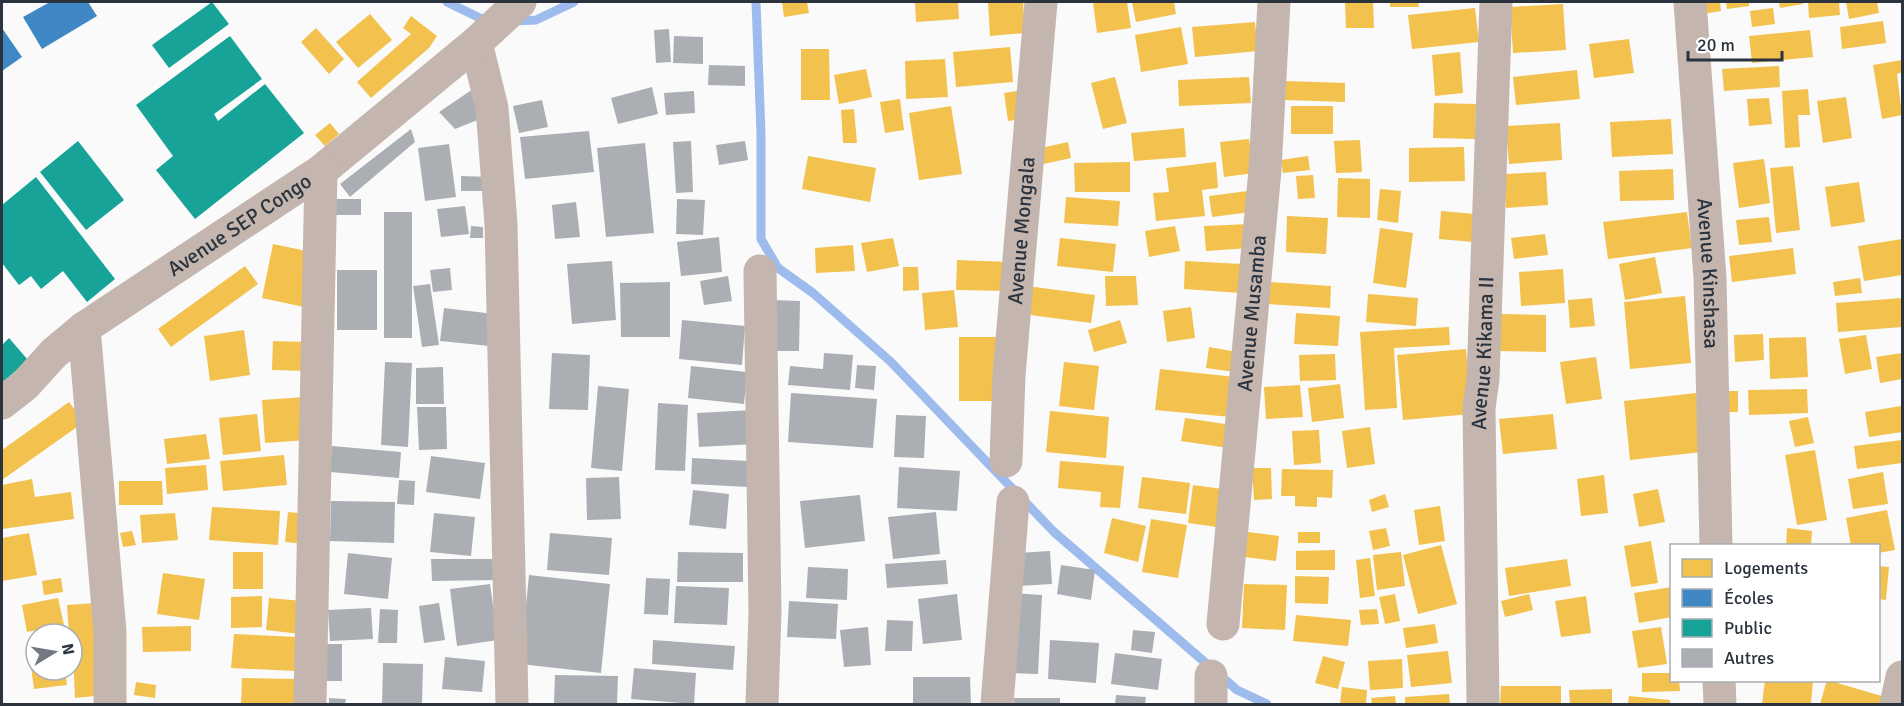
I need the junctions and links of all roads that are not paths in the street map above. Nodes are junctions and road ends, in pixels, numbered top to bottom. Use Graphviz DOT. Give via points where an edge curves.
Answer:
graph roads {
  1 [pos="1041,2"];
  2 [pos="1274,2"];
  3 [pos="1496,2"];
  4 [pos="1690,2"];
  5 [pos="515,6"];
  6 [pos="476,43"];
  7 [pos="321,171"];
  8 [pos="760,271"];
  9 [pos="84,328"];
  10 [pos="2,403"];
  11 [pos="1006,461"];
  12 [pos="1013,502"];
  13 [pos="1716,544"];
  14 [pos="1223,624"];
  15 [pos="1902,677"];
  16 [pos="1719,682"];
  17 [pos="110,705"];
  18 [pos="310,705"];
  19 [pos="512,705"];
  20 [pos="762,705"];
  21 [pos="997,705"];
  22 [pos="1483,705"];
  23 [pos="1720,705"];
  24 [pos="1896,705"];
  1 -- 11 [label="street, Avenue Mongala"];
  2 -- 14 [label="street, Avenue Musamba" via="1265,170"];
  3 -- 22 [label="street, Avenue Kikama II" via="1479,408"];
  4 -- 13 [label="street, Avenue Kinshasa" via="1710,278"];
  5 -- 6 [label="street, Avenue SEP Congo"];
  6 -- 7 [label="street, Avenue SEP Congo"];
  6 -- 19 [label="street" via="492,108 501,224"];
  7 -- 9 [label="street, Avenue SEP Congo"];
  7 -- 18 [label="street"];
  8 -- 20 [label="street" via="765,612"];
  9 -- 10 [label="street, Avenue SEP Congo"];
  9 -- 17 [label="street" via="110,632"];
  12 -- 21 [label="street"];
  15 -- 24 [label="street"];
  16 -- 23 [label="street"];
}
